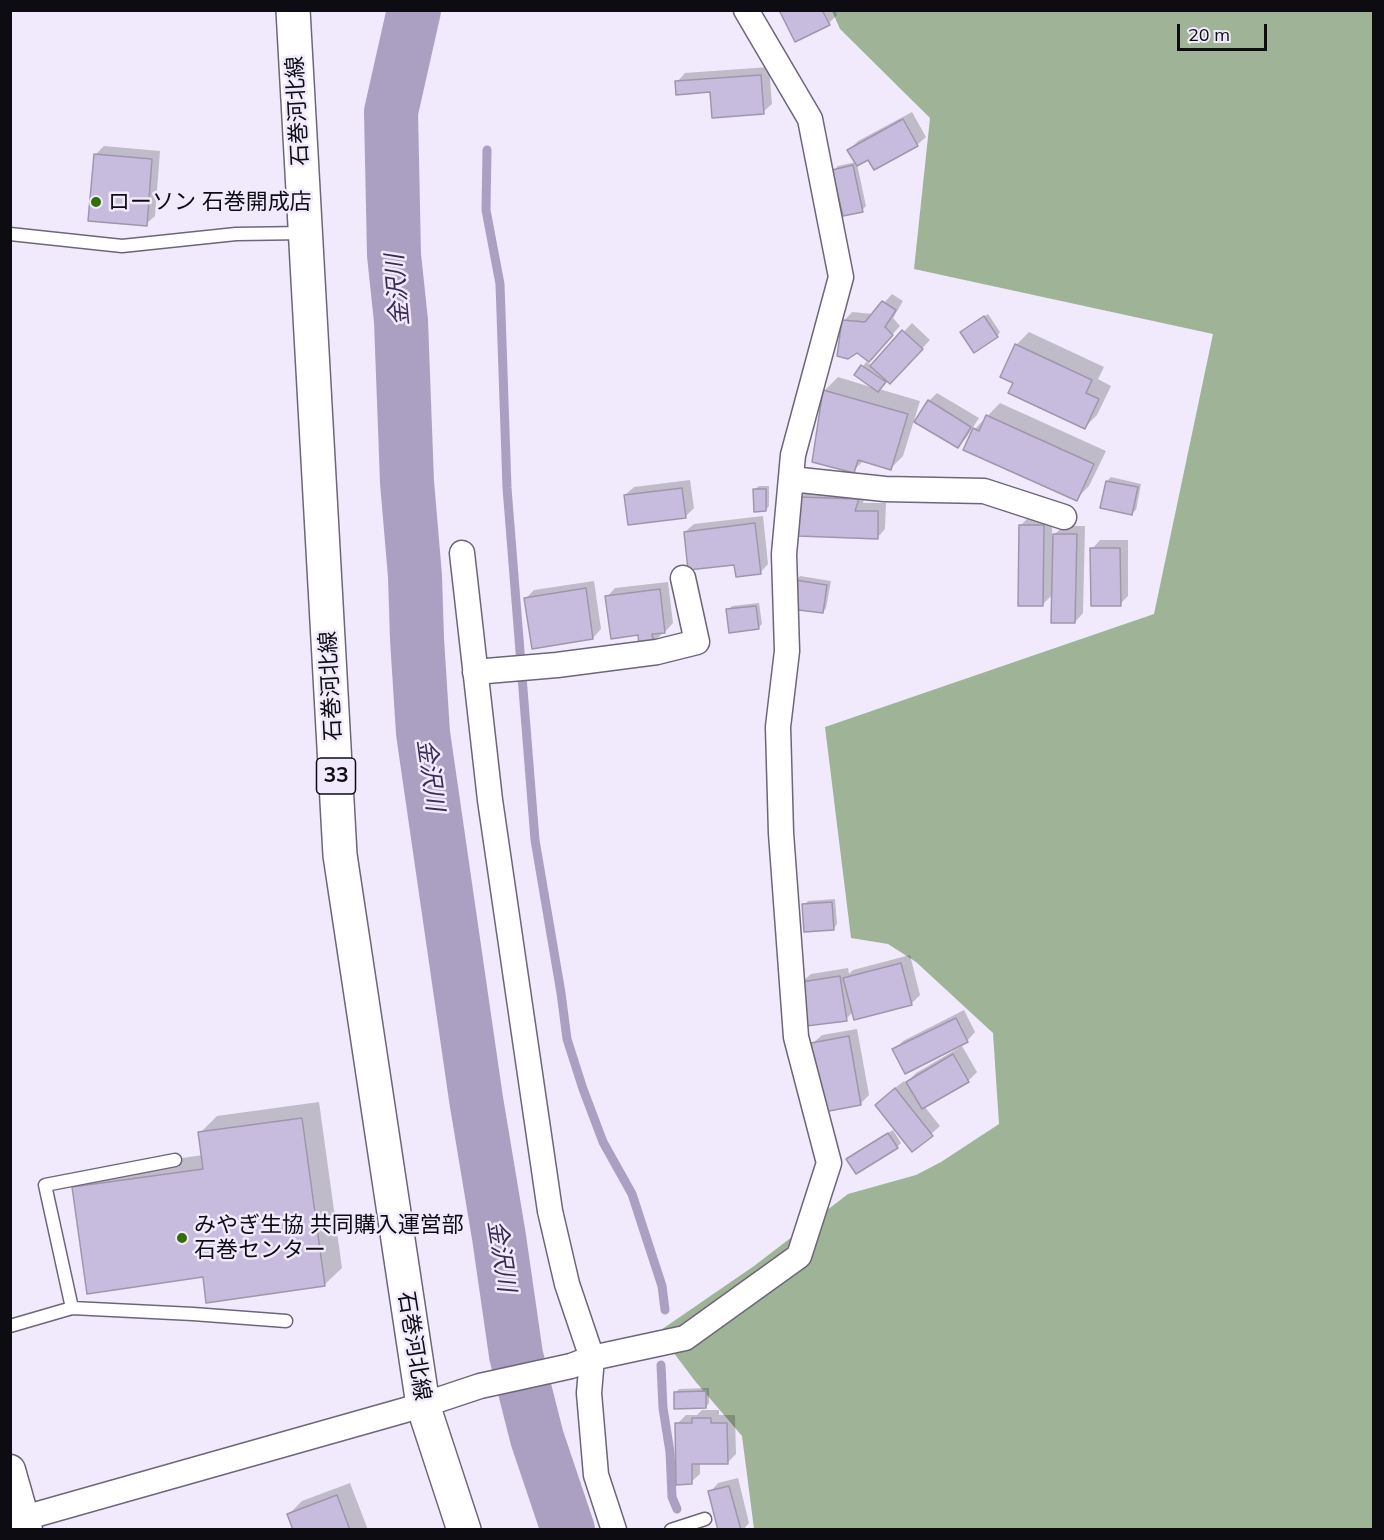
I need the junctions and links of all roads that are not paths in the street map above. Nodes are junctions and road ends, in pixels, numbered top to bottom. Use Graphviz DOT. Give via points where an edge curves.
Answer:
graph roads {
  1 [pos="293,10"];
  2 [pos="746,10"];
  3 [pos="305,233"];
  4 [pos="10,234"];
  5 [pos="791,479"];
  6 [pos="1064,517"];
  7 [pos="462,553"];
  8 [pos="683,578"];
  9 [pos="483,671"];
  10 [pos="175,1160"];
  11 [pos="72,1308"];
  12 [pos="286,1321"];
  13 [pos="10,1326"];
  14 [pos="581,1362"];
  15 [pos="423,1405"];
  16 [pos="10,1470"];
  17 [pos="705,1519"];
  18 [pos="26,1524"];
  19 [pos="464,1530"];
  20 [pos="614,1530"];
  21 [pos="671,1530"];
  1 -- 3 [label="main road, 石巻河北線 / 33"];
  2 -- 5 [label="street" via="810,119 841,277 793,455"];
  3 -- 4 [label="lane" via="237,234 122,246"];
  3 -- 15 [label="main road, 石巻河北線 / 33" via="340,855"];
  5 -- 6 [label="street" via="885,489 984,491"];
  5 -- 14 [label="street" via="784,554 787,651 778,727 781,833 796,1037 829,1163 799,1256 684,1338"];
  7 -- 9 [label="street"];
  8 -- 9 [label="street" via="697,642 657,652"];
  9 -- 14 [label="street" via="490,800 550,1211"];
  10 -- 11 [label="lane" via="45,1185"];
  11 -- 12 [label="lane"];
  11 -- 13 [label="lane"];
  14 -- 15 [label="street" via="480,1386"];
  14 -- 20 [label="street" via="596,1474"];
  15 -- 18 [label="street"];
  15 -- 19 [label="main road, 石巻河北線 / 33"];
  16 -- 18 [label="street"];
  17 -- 21 [label="lane"];
}
